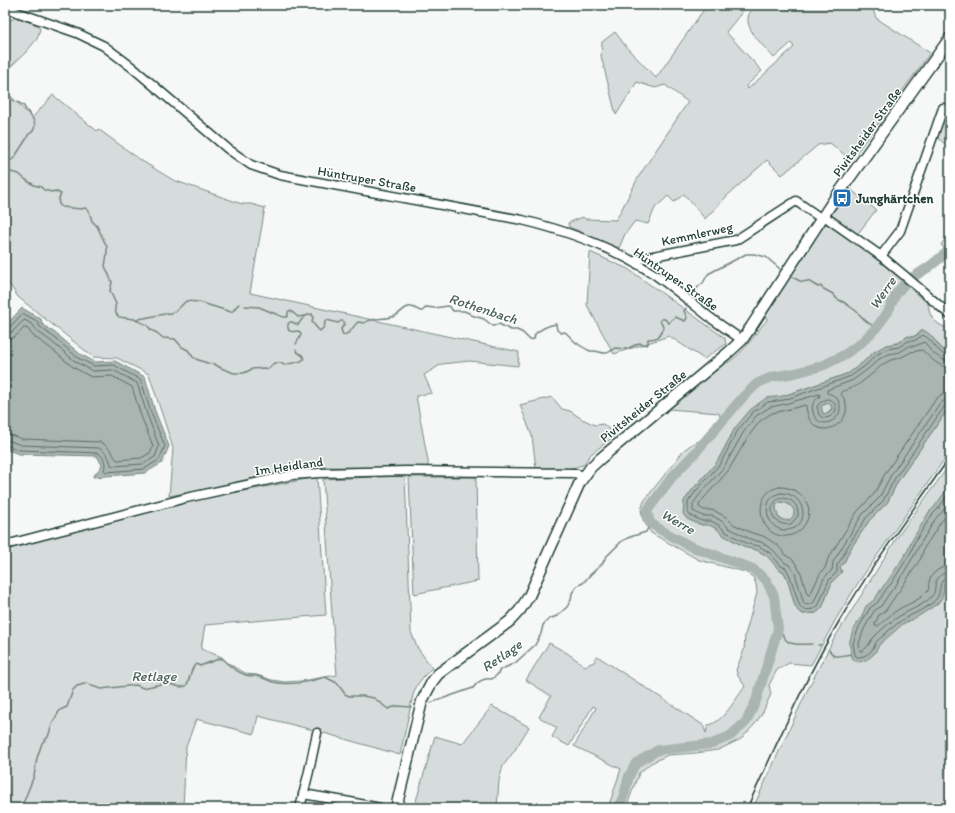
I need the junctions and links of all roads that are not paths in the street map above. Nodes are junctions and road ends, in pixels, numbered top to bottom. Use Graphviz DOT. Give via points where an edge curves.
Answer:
graph roads {
  1 [pos="5,8"];
  2 [pos="950,38"];
  3 [pos="943,108"];
  4 [pos="823,217"];
  5 [pos="881,256"];
  6 [pos="636,263"];
  7 [pos="950,315"];
  8 [pos="742,340"];
  9 [pos="584,476"];
  10 [pos="5,545"];
  11 [pos="317,733"];
  12 [pos="303,794"];
  13 [pos="300,808"];
  14 [pos="380,808"];
  15 [pos="396,808"];
  1 -- 6 [label="street, Hüntruper Straße" via="77,33 104,46 216,140 251,165 280,175 537,224 587,240"];
  2 -- 4 [label="main road, Pivitsheider Straße"];
  3 -- 5 [label="street" via="900,231"];
  4 -- 5 [label="street"];
  4 -- 6 [label="street, Kemmlerweg" via="796,201 736,240 638,258"];
  4 -- 8 [label="main road, Pivitsheider Straße"];
  5 -- 7 [label="street"];
  6 -- 8 [label="street, Hüntruper Straße"];
  8 -- 9 [label="main road, Pivitsheider Straße" via="600,458"];
  9 -- 10 [label="street, Im Heidland" via="574,473 407,471 292,475 186,498"];
  9 -- 15 [label="main road, Pivitsheider Straße" via="529,596 520,610 510,621 438,674 432,682 422,701"];
  11 -- 12 [label="street"];
  12 -- 13 [label="street"];
  12 -- 14 [label="street"];
}
